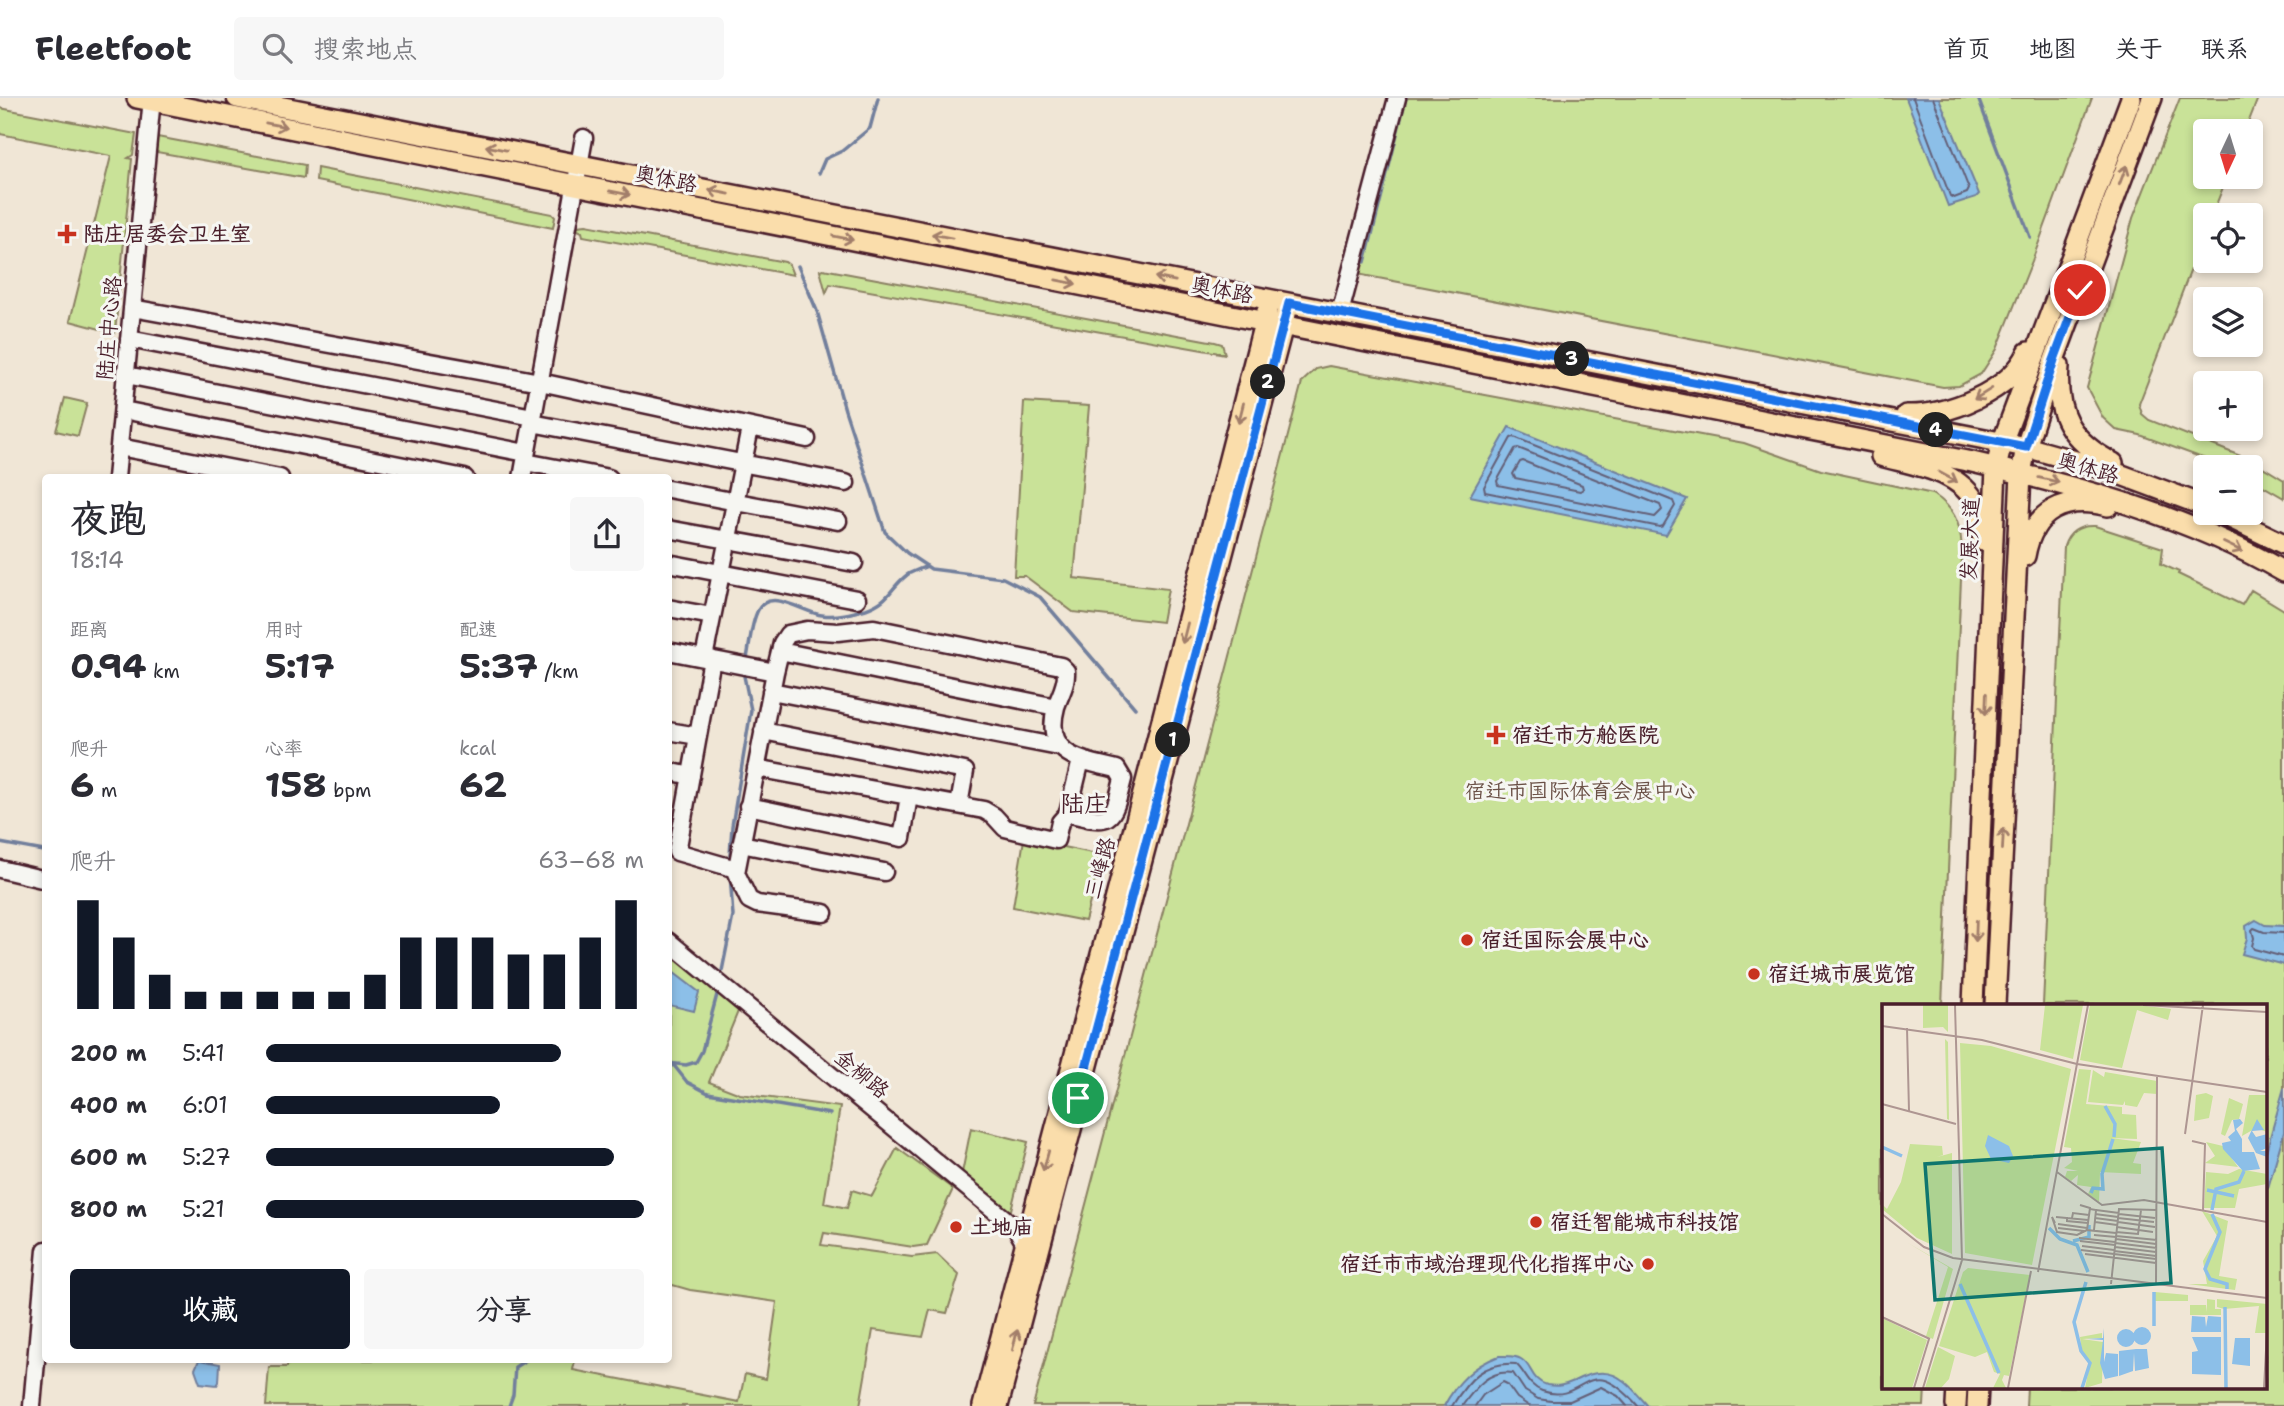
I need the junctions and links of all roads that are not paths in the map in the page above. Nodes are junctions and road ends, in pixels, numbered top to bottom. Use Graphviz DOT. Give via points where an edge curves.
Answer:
graph roads {
  1 [pos="237,98"];
  2 [pos="1397,98"];
  3 [pos="2131,98"];
  4 [pos="2152,98"];
  5 [pos="147,99"];
  6 [pos="584,138"];
  7 [pos="579,165"];
  8 [pos="576,185"];
  9 [pos="2097,216"];
  10 [pos="1280,301"];
  11 [pos="132,308"];
  12 [pos="1339,313"];
  13 [pos="1274,324"];
  14 [pos="130,339"];
  15 [pos="126,375"];
  16 [pos="540,382"];
  17 [pos="1772,398"];
  18 [pos="123,410"];
  19 [pos="533,420"];
  20 [pos="1766,421"];
  21 [pos="750,428"];
  22 [pos="807,439"];
  23 [pos="2002,443"];
  24 [pos="119,447"];
  25 [pos="2026,447"];
  26 [pos="743,463"];
  27 [pos="524,464"];
  28 [pos="1996,468"];
  29 [pos="116,474"];
  30 [pos="259,474"];
  31 [pos="446,474"];
  32 [pos="585,474"];
  33 [pos="2021,474"];
  34 [pos="845,483"];
  35 [pos="672,490"];
  36 [pos="2193,501"];
  37 [pos="735,502"];
  38 [pos="2193,502"];
  39 [pos="838,521"];
  40 [pos="2181,524"];
  41 [pos="2245,525"];
  42 [pos="672,530"];
  43 [pos="728,540"];
  44 [pos="2284,544"];
  45 [pos="854,563"];
  46 [pos="672,565"];
  47 [pos="2284,572"];
  48 [pos="721,573"];
  49 [pos="857,599"];
  50 [pos="672,609"];
  51 [pos="712,617"];
  52 [pos="1989,636"];
  53 [pos="2013,640"];
  54 [pos="780,651"];
  55 [pos="672,652"];
  56 [pos="708,659"];
  57 [pos="775,672"];
  58 [pos="771,691"];
  59 [pos="1056,707"];
  60 [pos="763,731"];
  61 [pos="672,732"];
  62 [pos="698,736"];
  63 [pos="1059,747"];
  64 [pos="1081,760"];
  65 [pos="756,768"];
  66 [pos="672,772"];
  67 [pos="691,776"];
  68 [pos="1120,790"];
  69 [pos="1152,791"];
  70 [pos="909,796"];
  71 [pos="959,805"];
  72 [pos="748,806"];
  73 [pos="676,813"];
  74 [pos="1068,813"];
  75 [pos="741,844"];
  76 [pos="673,851"];
  77 [pos="0,869"];
  78 [pos="736,869"];
  79 [pos="884,872"];
  80 [pos="42,879"];
  81 [pos="824,914"];
  82 [pos="672,945"];
  83 [pos="1973,1004"];
  84 [pos="1995,1004"];
  85 [pos="1024,1242"];
  86 [pos="42,1295"];
  87 [pos="1957,1388"];
  88 [pos="1978,1388"];
  89 [pos="32,1406"];
  90 [pos="982,1406"];
  91 [pos="998,1406"];
  92 [pos="1956,1406"];
  93 [pos="1977,1406"];
  7 -- 1 [label="main road, 奥体路, one-way"];
  2 -- 12 [label="street"];
  3 -- 9 [label="main road, 发展大道"];
  9 -- 4 [label="main road, 发展大道, one-way"];
  5 -- 8 [label="main road, 奥体路, one-way"];
  5 -- 11 [label="street, 陆庄中心路"];
  6 -- 7 [label="street"];
  7 -- 8 [label="street"];
  10 -- 7 [label="main road, 奥体路, one-way"];
  8 -- 13 [label="main road, 奥体路, one-way"];
  8 -- 16 [label="street"];
  9 -- 17 [label="main road, one-way" via="2024,361 2008,379 1965,405 1909,416"];
  9 -- 23 [label="main road, 发展大道"];
  9 -- 25 [label="main road, 发展大道"];
  9 -- 36 [label="main road" via="2059,368 2063,412 2074,435 2093,452"];
  10 -- 12 [label="main road, 奥体路"];
  10 -- 13 [label="main road, 三峰路"];
  11 -- 14 [label="street, 陆庄中心路"];
  11 -- 16 [label="street"];
  12 -- 17 [label="main road, 奥体路"];
  13 -- 20 [label="main road, 奥体路"];
  13 -- 69 [label="main road, 三峰路"];
  14 -- 15 [label="street, 陆庄中心路"];
  14 -- 19 [label="street"];
  15 -- 18 [label="street, 陆庄中心路"];
  15 -- 27 [label="street"];
  16 -- 19 [label="street"];
  16 -- 21 [label="street"];
  17 -- 23 [label="main road, 奥体路"];
  18 -- 24 [label="street, 陆庄中心路"];
  18 -- 31 [label="street"];
  19 -- 26 [label="street"];
  19 -- 27 [label="street"];
  20 -- 28 [label="main road, 奥体路"];
  20 -- 52 [label="main road, one-way" via="1935,470 1957,482 1975,502 1981,522"];
  21 -- 22 [label="street"];
  21 -- 26 [label="street"];
  23 -- 25 [label="main road, 奥体路"];
  23 -- 28 [label="main road, 发展大道"];
  24 -- 29 [label="street, 陆庄中心路"];
  24 -- 30 [label="street"];
  25 -- 33 [label="main road, 发展大道"];
  25 -- 38 [label="main road, 奥体路" via="2111,471"];
  26 -- 34 [label="street"];
  26 -- 37 [label="street"];
  27 -- 32 [label="street"];
  28 -- 33 [label="main road, 奥体路"];
  28 -- 52 [label="main road, 发展大道"];
  33 -- 40 [label="main road, 奥体路, one-way" via="2076,487"];
  33 -- 53 [label="main road, 发展大道"];
  35 -- 37 [label="street"];
  37 -- 39 [label="street"];
  37 -- 43 [label="street"];
  40 -- 47 [label="main road, 奥体路, one-way"];
  40 -- 53 [label="main road" via="2102,504 2078,503 2050,510 2032,531 2026,551"];
  41 -- 44 [label="main road"];
  42 -- 43 [label="street"];
  43 -- 45 [label="street"];
  43 -- 48 [label="street"];
  46 -- 48 [label="street"];
  48 -- 49 [label="street"];
  48 -- 51 [label="street"];
  50 -- 51 [label="street"];
  51 -- 56 [label="street"];
  52 -- 83 [label="main road, 发展大道, one-way"];
  84 -- 53 [label="main road, 发展大道, one-way"];
  54 -- 57 [label="street"];
  54 -- 59 [label="street"];
  54 -- 59 [label="street" via="788,634 795,632 874,628 1061,666 1067,681"];
  55 -- 56 [label="street"];
  56 -- 57 [label="street"];
  56 -- 62 [label="street"];
  57 -- 58 [label="street"];
  58 -- 60 [label="street"];
  58 -- 63 [label="street"];
  59 -- 63 [label="street" via="1054,737"];
  60 -- 65 [label="street"];
  60 -- 71 [label="street" via="965,771"];
  61 -- 62 [label="street"];
  62 -- 67 [label="street"];
  63 -- 64 [label="street"];
  64 -- 68 [label="street" via="1117,769 1123,779"];
  64 -- 74 [label="street"];
  65 -- 70 [label="street"];
  65 -- 72 [label="street"];
  66 -- 67 [label="street"];
  67 -- 73 [label="street"];
  68 -- 69 [label="street"];
  68 -- 74 [label="street" via="1114,810 1105,820"];
  69 -- 85 [label="main road, 三峰路, one-way"];
  91 -- 69 [label="main road, 三峰路, one-way"];
  70 -- 71 [label="street"];
  70 -- 72 [label="street" via="901,838"];
  71 -- 74 [label="street" via="990,812 1005,828 1056,840 1060,822"];
  72 -- 75 [label="street"];
  73 -- 76 [label="street"];
  75 -- 78 [label="street"];
  75 -- 79 [label="street"];
  76 -- 78 [label="street"];
  77 -- 80 [label="street"];
  78 -- 81 [label="street" via="749,900"];
  82 -- 85 [label="street, 金柳路" via="1016,1228"];
  85 -- 90 [label="main road, 三峰路"];
  86 -- 89 [label="street"];
  87 -- 92 [label="main road"];
  88 -- 93 [label="main road"];
}
